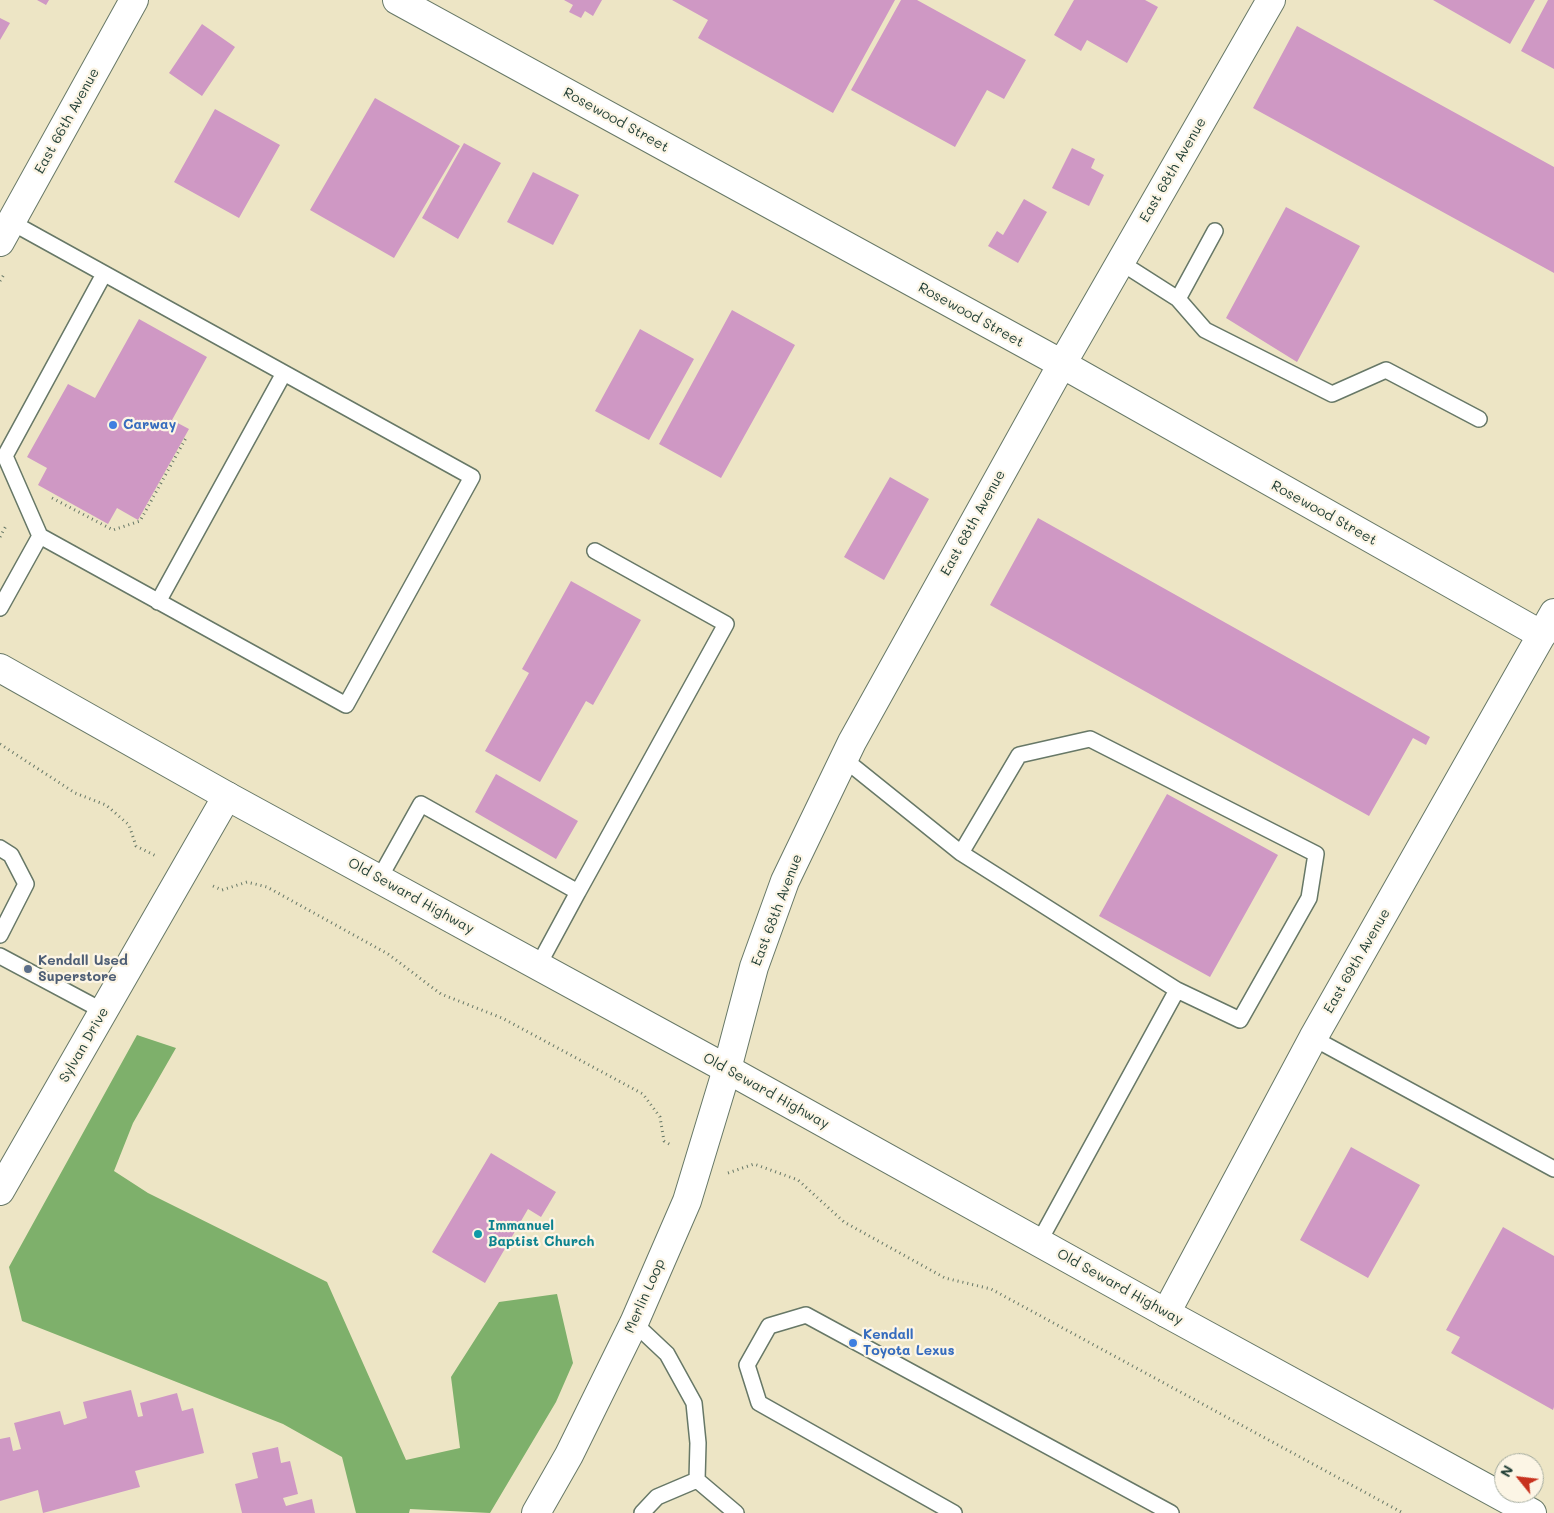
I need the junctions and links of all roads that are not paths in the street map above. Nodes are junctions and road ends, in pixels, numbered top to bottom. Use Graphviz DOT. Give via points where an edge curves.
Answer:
graph roads {
  1 [pos="134,0"];
  2 [pos="397,0"];
  3 [pos="1271,0"];
  4 [pos="1215,231"];
  5 [pos="6,232"];
  6 [pos="1120,262"];
  7 [pos="104,274"];
  8 [pos="1178,299"];
  9 [pos="1062,364"];
  10 [pos="284,373"];
  11 [pos="1479,419"];
  12 [pos="40,536"];
  13 [pos="595,551"];
  14 [pos="158,602"];
  15 [pos="0,608"];
  16 [pos="1548,624"];
  17 [pos="0,668"];
  18 [pos="844,759"];
  19 [pos="227,796"];
  20 [pos="0,848"];
  21 [pos="961,853"];
  22 [pos="379,879"];
  23 [pos="578,892"];
  24 [pos="0,936"];
  25 [pos="0,956"];
  26 [pos="538,966"];
  27 [pos="1178,990"];
  28 [pos="103,1011"];
  29 [pos="1313,1038"];
  30 [pos="727,1068"];
  31 [pos="1554,1169"];
  32 [pos="0,1191"];
  33 [pos="1039,1242"];
  34 [pos="1166,1313"];
  35 [pos="634,1323"];
  36 [pos="698,1480"];
  37 [pos="536,1513"];
  38 [pos="642,1513"];
  39 [pos="736,1513"];
  40 [pos="954,1513"];
  41 [pos="1171,1513"];
  42 [pos="1532,1513"];
  1 -- 5 [label="street, East 66th Avenue"];
  2 -- 9 [label="street, Rosewood Street"];
  3 -- 6 [label="street, East 68th Avenue"];
  4 -- 8 [label="lane"];
  5 -- 7 [label="lane"];
  6 -- 8 [label="lane"];
  6 -- 9 [label="street, East 68th Avenue"];
  7 -- 10 [label="lane"];
  7 -- 12 [label="lane" via="5,456"];
  8 -- 11 [label="lane" via="1205,330 1332,394 1386,370"];
  9 -- 16 [label="street, Rosewood Street"];
  9 -- 18 [label="street, East 68th Avenue"];
  10 -- 14 [label="lane"];
  10 -- 14 [label="lane" via="472,477 346,706"];
  12 -- 14 [label="lane"];
  12 -- 15 [label="lane"];
  13 -- 23 [label="lane" via="726,624"];
  16 -- 29 [label="street, East 69th Avenue"];
  17 -- 19 [label="street, Old Seward Highway"];
  18 -- 21 [label="lane"];
  18 -- 30 [label="street, East 68th Avenue" via="785,881 754,966"];
  19 -- 22 [label="street, Old Seward Highway"];
  19 -- 28 [label="street, Sylvan Drive"];
  20 -- 24 [label="lane" via="11,855 26,884"];
  21 -- 27 [label="lane"];
  21 -- 27 [label="lane" via="1019,755 1090,739 1316,854 1309,898 1240,1020"];
  22 -- 23 [label="lane" via="421,804"];
  22 -- 26 [label="street, Old Seward Highway"];
  23 -- 26 [label="lane"];
  25 -- 28 [label="lane"];
  26 -- 30 [label="street, Old Seward Highway"];
  27 -- 33 [label="lane"];
  28 -- 32 [label="street, Sylvan Drive"];
  29 -- 31 [label="lane"];
  29 -- 34 [label="street, East 69th Avenue"];
  30 -- 33 [label="street, Old Seward Highway"];
  30 -- 35 [label="street, Merlin Loop" via="687,1201"];
  33 -- 34 [label="street, Old Seward Highway"];
  34 -- 42 [label="street, Old Seward Highway"];
  35 -- 36 [label="lane" via="667,1354 694,1403"];
  35 -- 37 [label="street, Merlin Loop" via="569,1455"];
  36 -- 38 [label="lane" via="657,1497"];
  36 -- 39 [label="lane"];
  40 -- 41 [label="lane" via="759,1403 747,1365 769,1326 806,1315"];
}
